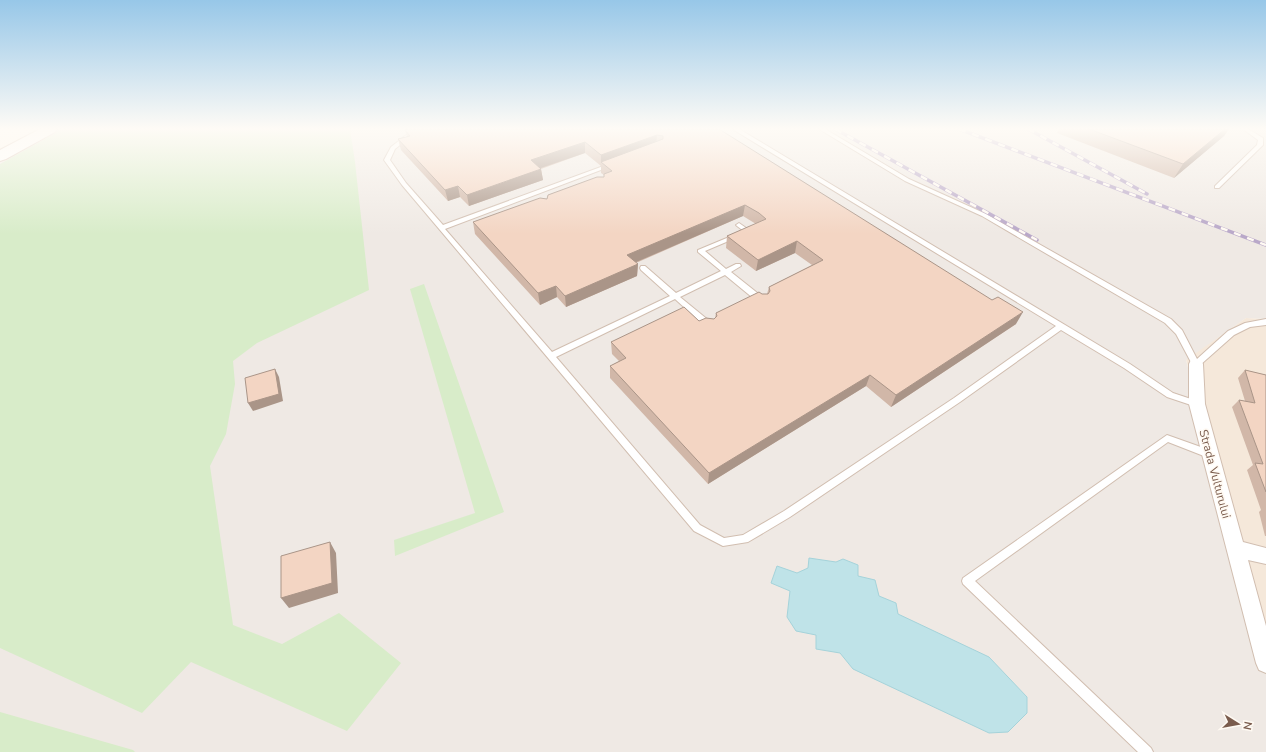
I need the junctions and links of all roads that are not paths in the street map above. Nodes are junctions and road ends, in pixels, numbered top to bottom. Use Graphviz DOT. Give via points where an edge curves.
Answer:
graph roads {
  1 [pos="391,164"];
  2 [pos="615,164"];
  3 [pos="794,164"];
  4 [pos="880,164"];
  5 [pos="1240,164"];
  6 [pos="1217,187"];
  7 [pos="738,224"];
  8 [pos="755,227"];
  9 [pos="441,228"];
  10 [pos="747,231"];
  11 [pos="738,266"];
  12 [pos="643,268"];
  13 [pos="726,272"];
  14 [pos="675,296"];
  15 [pos="763,302"];
  16 [pos="1266,322"];
  17 [pos="1061,326"];
  18 [pos="710,327"];
  19 [pos="551,356"];
  20 [pos="1196,364"];
  21 [pos="1197,404"];
  22 [pos="1209,454"];
  23 [pos="1235,548"];
  24 [pos="1266,556"];
  25 [pos="1266,663"];
  26 [pos="1147,752"];
  1 -- 9 [label="lane"];
  2 -- 9 [label="lane" via="535,197"];
  3 -- 17 [label="lane"];
  4 -- 20 [label="lane" via="907,180 984,215 1168,321 1179,332"];
  5 -- 6 [label="lane"];
  7 -- 10 [label="lane"];
  8 -- 10 [label="lane"];
  9 -- 19 [label="lane"];
  10 -- 13 [label="lane" via="700,251"];
  11 -- 13 [label="lane"];
  12 -- 14 [label="lane"];
  13 -- 14 [label="lane"];
  13 -- 15 [label="lane"];
  14 -- 18 [label="lane"];
  14 -- 19 [label="lane"];
  16 -- 20 [label="lane" via="1248,325 1231,333"];
  17 -- 19 [label="lane" via="957,400 787,514 745,538 724,542 698,528"];
  17 -- 21 [label="lane" via="1170,395"];
  20 -- 21 [label="street, Strada Vulturului"];
  21 -- 22 [label="street, Strada Vulturului"];
  22 -- 23 [label="street, Strada Vulturului"];
  22 -- 26 [label="lane" via="1167,438 967,581"];
  23 -- 24 [label="street"];
  23 -- 25 [label="street, Strada Vulturului"];
}
